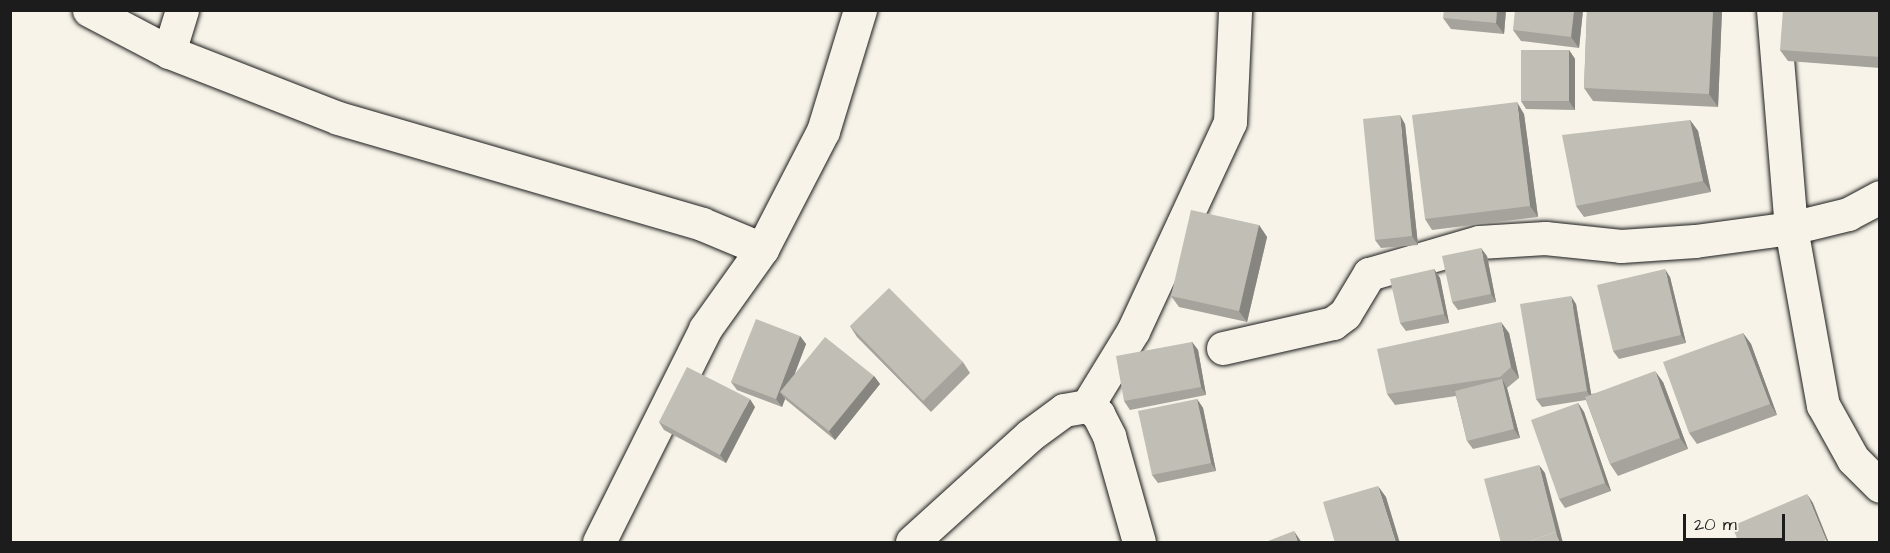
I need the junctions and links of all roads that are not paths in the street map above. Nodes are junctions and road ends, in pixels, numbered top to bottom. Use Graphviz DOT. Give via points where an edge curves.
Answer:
graph roads {
  1 [pos="89,10"];
  2 [pos="182,10"];
  3 [pos="860,10"];
  4 [pos="1235,10"];
  5 [pos="1773,10"];
  6 [pos="169,52"];
  7 [pos="1880,197"];
  8 [pos="1791,228"];
  9 [pos="762,249"];
  10 [pos="1223,348"];
  11 [pos="1087,406"];
  12 [pos="1880,486"];
  13 [pos="599,543"];
  14 [pos="912,543"];
  15 [pos="1139,543"];
  1 -- 6 [label="street"];
  2 -- 6 [label="street"];
  3 -- 9 [label="street" via="823,131"];
  4 -- 11 [label="street" via="1230,122 1133,331"];
  5 -- 8 [label="street"];
  6 -- 9 [label="street" via="338,118 702,224"];
  7 -- 8 [label="street" via="1848,214"];
  8 -- 10 [label="street" via="1621,246 1545,238 1479,242 1369,274 1345,314 1333,323"];
  8 -- 12 [label="street" via="1824,405 1853,459"];
  9 -- 13 [label="street" via="705,329"];
  11 -- 14 [label="street" via="1064,410 1030,435"];
  11 -- 15 [label="street" via="1098,414 1109,436"];
}
